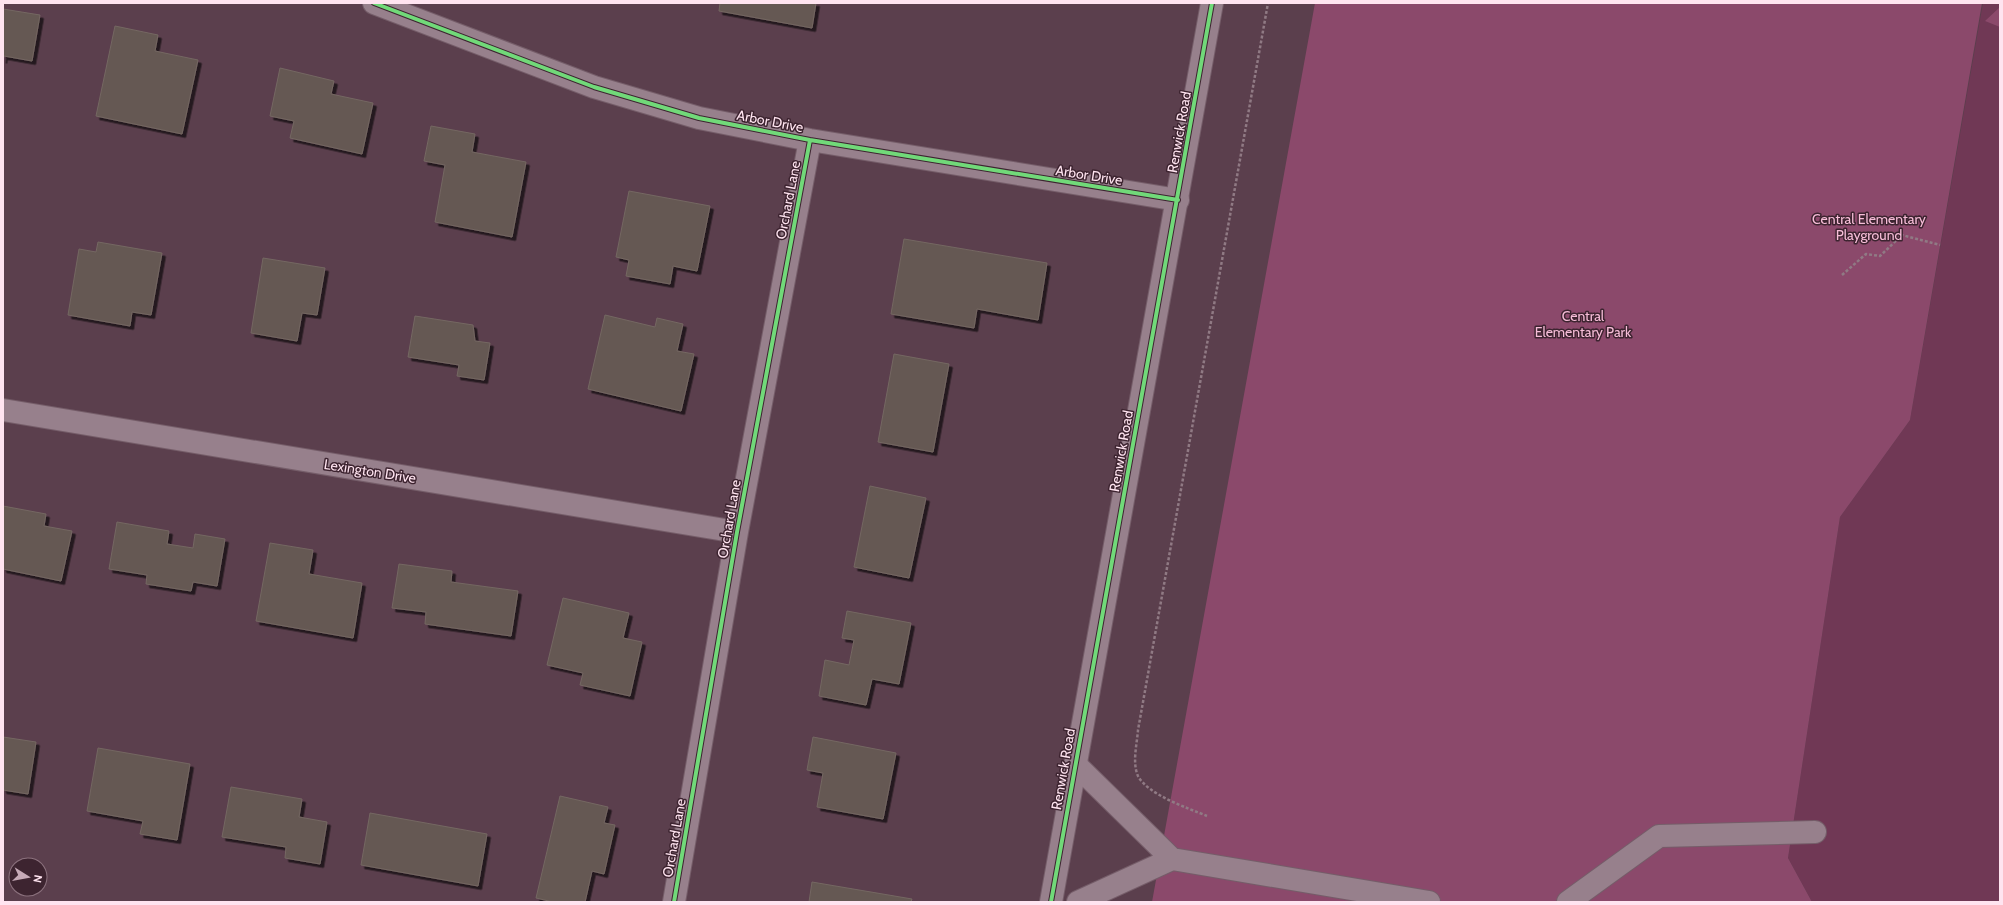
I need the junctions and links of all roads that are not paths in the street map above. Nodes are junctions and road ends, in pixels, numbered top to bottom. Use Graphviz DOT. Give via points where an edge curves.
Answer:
graph roads {
  1 [pos="374,3"];
  2 [pos="1212,3"];
  3 [pos="810,140"];
  4 [pos="1178,200"];
  5 [pos="3,410"];
  6 [pos="738,532"];
  7 [pos="1076,764"];
  8 [pos="1815,832"];
  9 [pos="1172,859"];
  10 [pos="674,902"];
  11 [pos="1051,902"];
  12 [pos="1078,902"];
  13 [pos="1429,902"];
  14 [pos="1568,902"];
  1 -- 3 [label="street, Arbor Drive" via="594,87 699,118"];
  2 -- 4 [label="street, Renwick Road"];
  3 -- 4 [label="street, Arbor Drive"];
  3 -- 6 [label="street, Orchard Lane"];
  4 -- 7 [label="street, Renwick Road"];
  5 -- 6 [label="street, Lexington Drive"];
  6 -- 10 [label="street, Orchard Lane"];
  7 -- 9 [label="street"];
  7 -- 11 [label="street, Renwick Road"];
  8 -- 14 [label="street" via="1659,836"];
  9 -- 12 [label="street"];
  9 -- 13 [label="street"];
}
